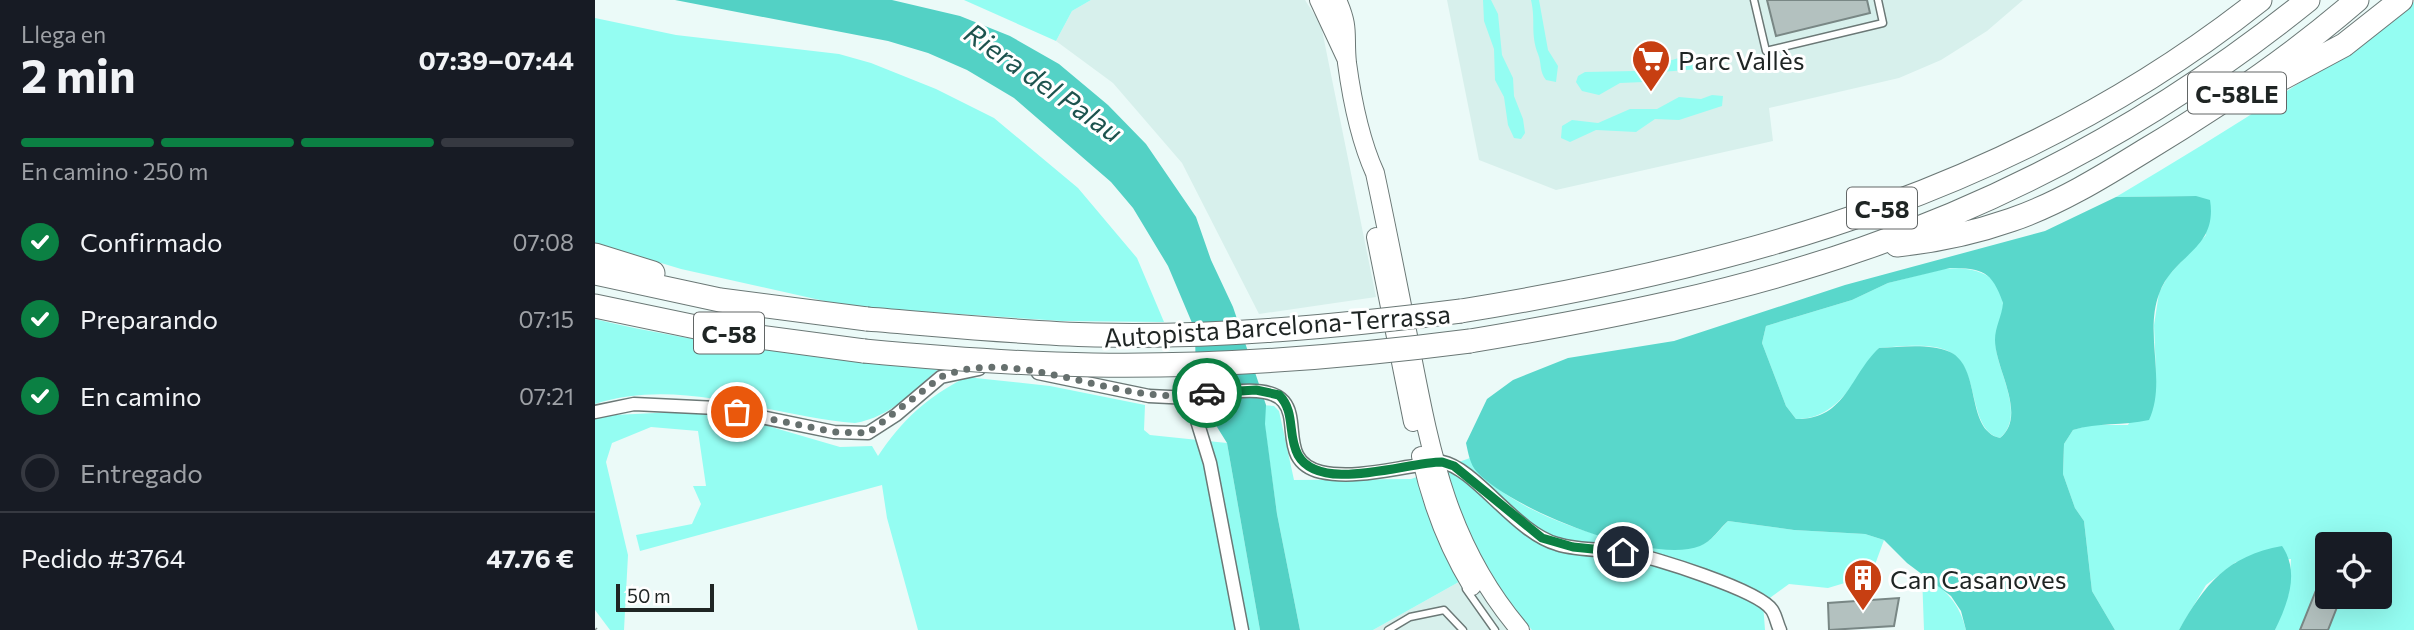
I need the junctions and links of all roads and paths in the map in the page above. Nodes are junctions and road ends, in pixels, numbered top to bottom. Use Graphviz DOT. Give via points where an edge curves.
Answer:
graph roads {
  1 [pos="1319,0"];
  2 [pos="1337,0"];
  3 [pos="1754,0"];
  4 [pos="1878,0"];
  5 [pos="2260,0"];
  6 [pos="2308,0"];
  7 [pos="2357,0"];
  8 [pos="2401,0"];
  9 [pos="1347,61"];
  10 [pos="1366,153"];
  11 [pos="2109,173"];
  12 [pos="1861,250"];
  13 [pos="595,255"];
  14 [pos="595,273"];
  15 [pos="595,306"];
  16 [pos="805,312"];
  17 [pos="1190,398"];
  18 [pos="595,412"];
  19 [pos="1428,463"];
  20 [pos="1458,564"];
  21 [pos="1242,630"];
  22 [pos="1388,630"];
  23 [pos="1463,630"];
  24 [pos="1496,630"];
  25 [pos="1506,630"];
  26 [pos="1520,630"];
  27 [pos="1780,630"];
  1 -- 9 [label="main road"];
  2 -- 9 [label="main road" via="1348,31"];
  3 -- 4 [label="lane" via="1766,51 1883,23"];
  5 -- 16 [label="highway, Autopista Barcelona-Terrassa / C-58, bridge" via="2168,67 2094,112 1938,187 1833,227 1706,264 1586,291 1311,328 1159,334 1070,333"];
  6 -- 12 [label="highway, Autopista Barcelona-Terrassa / C-58" via="2191,88 2113,135 2034,177"];
  7 -- 11 [label="highway, C-58LE" via="2239,92"];
  8 -- 11 [label="highway" via="2344,45 2240,102 2146,162"];
  9 -- 10 [label="main road"];
  10 -- 19 [label="main road" via="1364,174"];
  10 -- 19 [label="main road" via="1375,173 1416,377"];
  11 -- 12 [label="highway, C-58LE" via="2013,220 1933,241"];
  12 -- 15 [label="highway, Autopista Barcelona-Terrassa / C-58, bridge" via="1714,292 1470,341 1378,352 1095,365 864,351 715,331"];
  13 -- 16 [label="highway"];
  14 -- 16 [label="highway, Autopista Barcelona-Terrassa / C-58" via="720,300"];
  17 -- 18 [label="street" via="1149,396 989,368 941,377 868,433 834,432 717,408 634,404"];
  17 -- 19 [label="street" via="1256,390 1279,395 1290,410 1297,454 1320,472 1359,473"];
  17 -- 21 [label="street" via="1210,463"];
  19 -- 20 [label="main road" via="1431,500"];
  19 -- 26 [label="main road" via="1443,507 1478,574"];
  19 -- 27 [label="street" via="1454,466 1542,538 1644,556 1722,583 1766,604"];
  20 -- 24 [label="lane" via="1464,585"];
  20 -- 25 [label="main road"];
  22 -- 23 [label="lane" via="1410,617 1444,610"];
}
